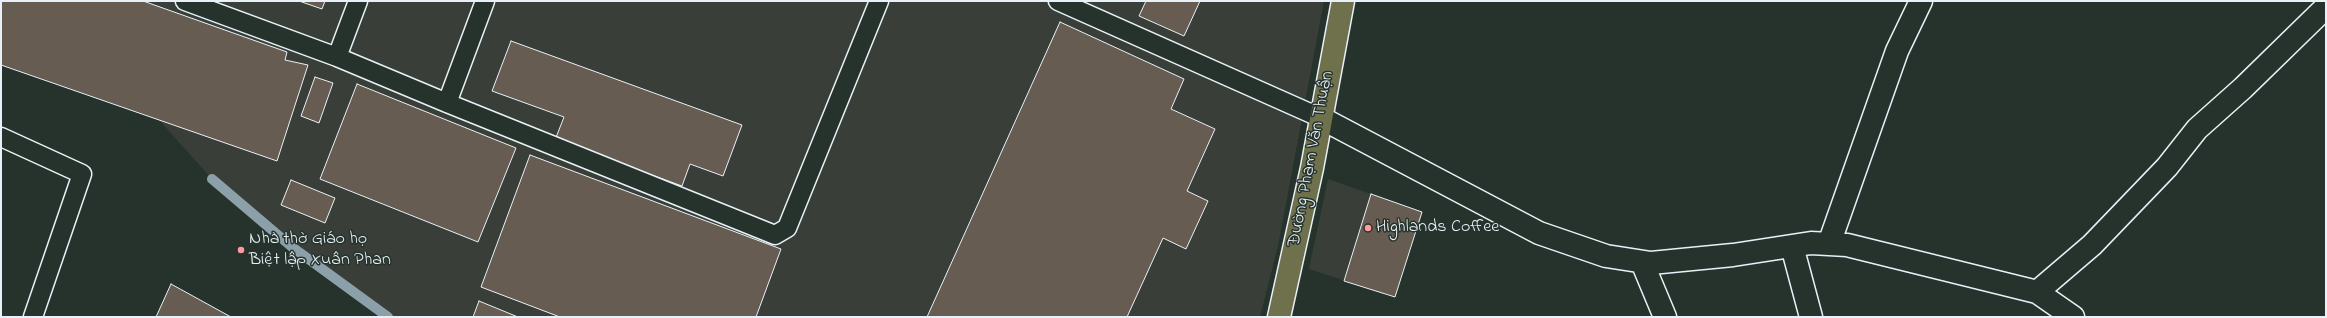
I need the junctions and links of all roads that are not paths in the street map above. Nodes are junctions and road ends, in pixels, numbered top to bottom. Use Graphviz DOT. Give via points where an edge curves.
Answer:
graph roads {
  1 [pos="185,1"];
  2 [pos="358,1"];
  3 [pos="485,1"];
  4 [pos="879,1"];
  5 [pos="1058,1"];
  6 [pos="1343,1"];
  7 [pos="1921,1"];
  8 [pos="2320,6"];
  9 [pos="338,57"];
  10 [pos="447,103"];
  11 [pos="1321,118"];
  12 [pos="1,137"];
  13 [pos="1829,244"];
  14 [pos="1792,246"];
  15 [pos="1642,262"];
  16 [pos="2036,292"];
  17 [pos="34,317"];
  18 [pos="1279,317"];
  19 [pos="1665,317"];
  20 [pos="1811,317"];
  21 [pos="2073,317"];
  1 -- 9 [label="lane"];
  2 -- 9 [label="lane"];
  3 -- 10 [label="lane"];
  4 -- 10 [label="lane" via="787,228 775,235"];
  5 -- 11 [label="lane"];
  6 -- 11 [label="main road, Đường Phạm Văn Thuận"];
  7 -- 13 [label="street" via="1897,51"];
  8 -- 16 [label="street" via="2243,88 2197,129 2167,167 2092,245"];
  9 -- 10 [label="lane"];
  11 -- 15 [label="street" via="1539,233 1606,256"];
  11 -- 18 [label="main road, Đường Phạm Văn Thuận"];
  12 -- 17 [label="lane" via="82,174"];
  13 -- 14 [label="street"];
  13 -- 16 [label="street" via="1877,252"];
  14 -- 15 [label="street" via="1734,255"];
  14 -- 20 [label="street"];
  15 -- 19 [label="street"];
  16 -- 21 [label="street"];
}
